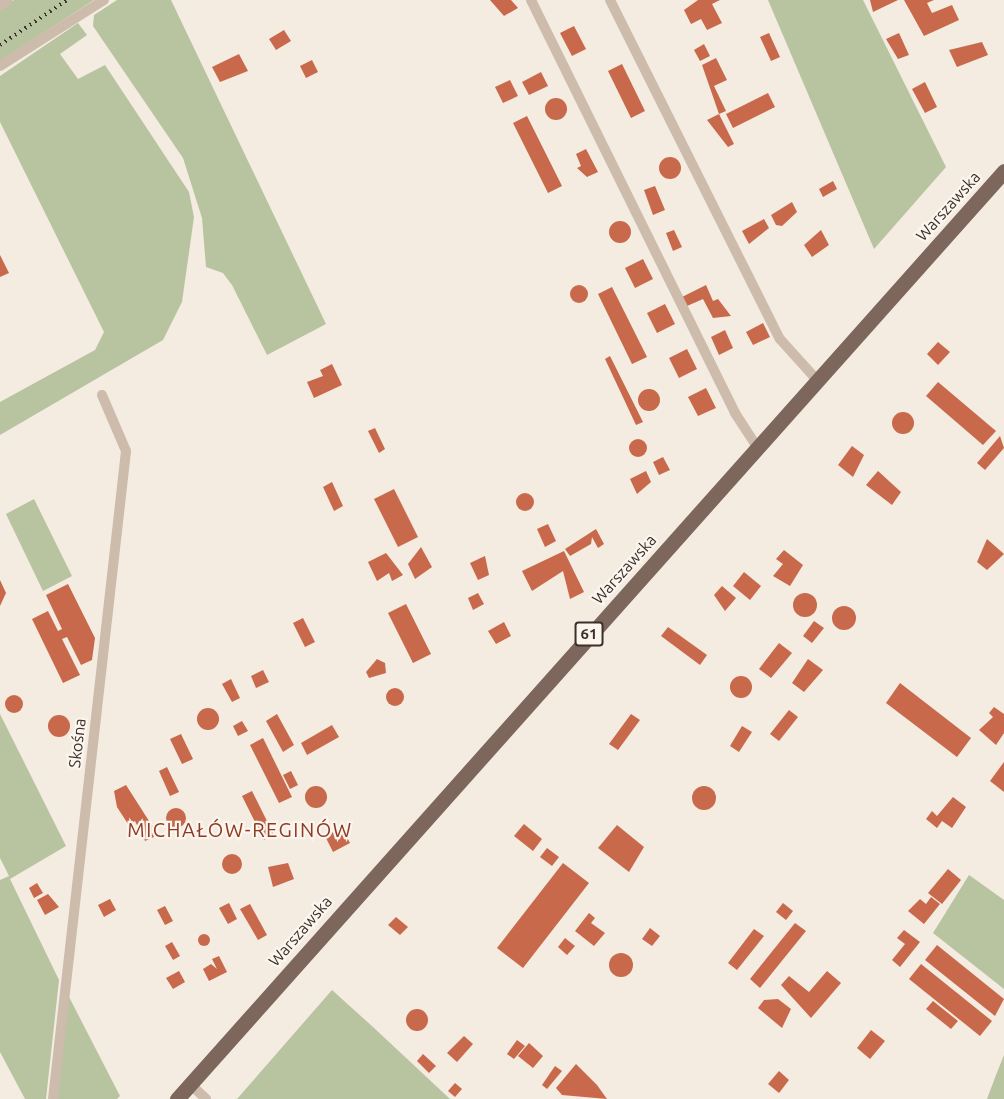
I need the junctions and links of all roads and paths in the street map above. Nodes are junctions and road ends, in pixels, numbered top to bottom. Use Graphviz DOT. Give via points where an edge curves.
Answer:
graph roads {
  1 [pos="8,0"];
  2 [pos="104,0"];
  3 [pos="531,0"];
  4 [pos="610,0"];
  5 [pos="0,5"];
  6 [pos="0,66"];
  7 [pos="1004,171"];
  8 [pos="816,379"];
  9 [pos="102,395"];
  10 [pos="756,445"];
  11 [pos="190,1084"];
  12 [pos="53,1099"];
  13 [pos="177,1099"];
  14 [pos="206,1099"];
  1 -- 5 [label="street"];
  2 -- 6 [label="street"];
  3 -- 10 [label="street" via="735,413"];
  4 -- 8 [label="street" via="780,339"];
  7 -- 8 [label="main road, Warszawska / 61"];
  8 -- 10 [label="main road, Warszawska / 61"];
  9 -- 12 [label="street, Skośna" via="126,452"];
  10 -- 11 [label="main road, Warszawska / 61"];
  11 -- 13 [label="main road, Warszawska / 61"];
  11 -- 14 [label="street"];
}
